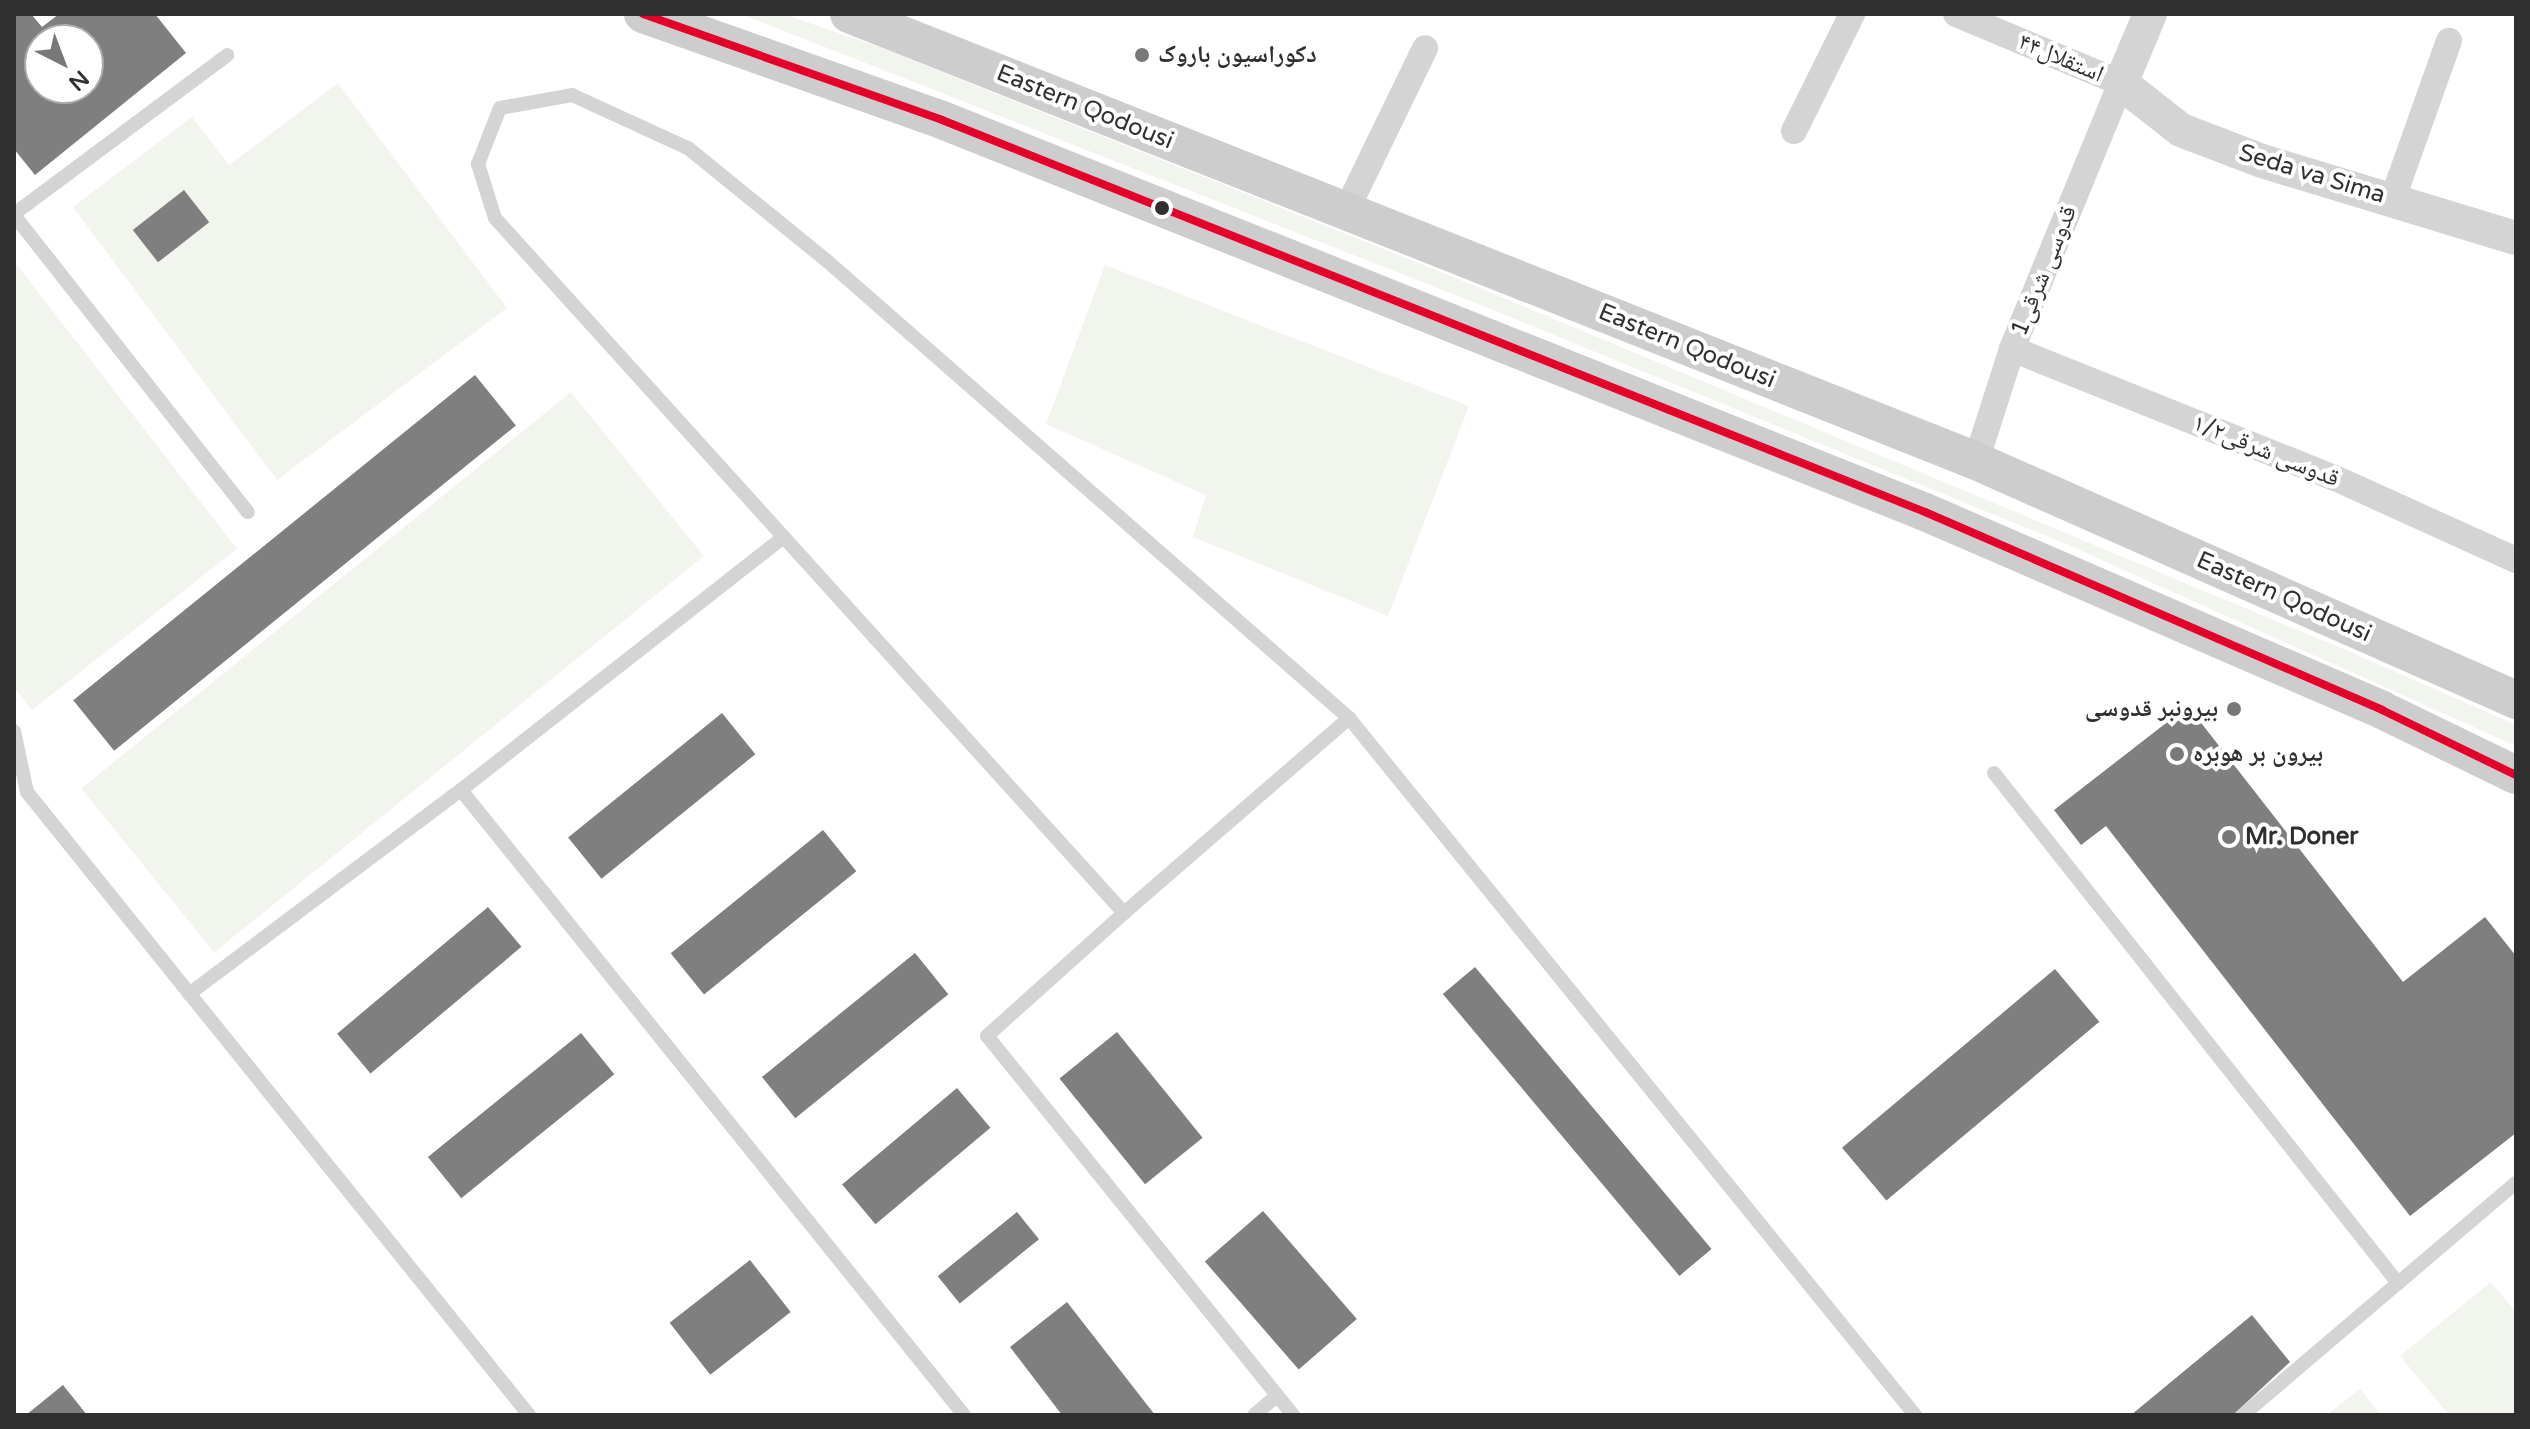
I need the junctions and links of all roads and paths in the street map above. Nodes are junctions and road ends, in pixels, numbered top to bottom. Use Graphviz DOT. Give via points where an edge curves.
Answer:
graph roads {
  1 [pos="643,14"];
  2 [pos="849,14"];
  3 [pos="1852,14"];
  4 [pos="1956,14"];
  5 [pos="2150,14"];
  6 [pos="2449,41"];
  7 [pos="1425,48"];
  8 [pos="227,55"];
  9 [pos="2121,83"];
  10 [pos="1794,131"];
  11 [pos="2393,198"];
  12 [pos="1346,211"];
  13 [pos="14,214"];
  14 [pos="2516,238"];
  15 [pos="2012,349"];
  16 [pos="1976,461"];
  17 [pos="248,512"];
  18 [pos="784,537"];
  19 [pos="2516,560"];
  20 [pos="2516,700"];
  21 [pos="1349,718"];
  22 [pos="14,731"];
  23 [pos="1994,773"];
  24 [pos="2516,775"];
  25 [pos="20,790"];
  26 [pos="461,790"];
  27 [pos="1124,913"];
  28 [pos="189,994"];
  29 [pos="2516,1183"];
  30 [pos="2398,1283"];
  31 [pos="1277,1396"];
  32 [pos="529,1415"];
  33 [pos="964,1415"];
  34 [pos="1254,1415"];
  35 [pos="1293,1415"];
  36 [pos="1915,1415"];
  37 [pos="2243,1415"];
  1 -- 24 [label="main road" via="942,120 1910,506 2382,710"];
  2 -- 12 [label="main road, Eastern Qodousi"];
  3 -- 10 [label="street"];
  4 -- 9 [label="street, استقلال۴۴"];
  5 -- 9 [label="street"];
  6 -- 11 [label="street"];
  7 -- 12 [label="street"];
  8 -- 13 [label="lane"];
  9 -- 11 [label="street, Seda va Sima" via="2181,130 2262,161"];
  9 -- 15 [label="street, 1قدوسی شرقی"];
  11 -- 14 [label="street, Seda va Sima"];
  12 -- 16 [label="main road, Eastern Qodousi"];
  13 -- 17 [label="lane"];
  15 -- 16 [label="street, 1قدوسی شرقی"];
  15 -- 19 [label="street, قدوسی شرقی۱/۲" via="2335,478"];
  16 -- 20 [label="main road, Eastern Qodousi"];
  18 -- 21 [label="lane" via="495,218 478,164 500,108 572,95 688,148 826,260"];
  18 -- 26 [label="lane"];
  18 -- 27 [label="lane"];
  21 -- 27 [label="lane"];
  21 -- 36 [label="lane"];
  22 -- 25 [label="lane"];
  23 -- 30 [label="lane"];
  25 -- 28 [label="lane"];
  26 -- 28 [label="lane"];
  26 -- 33 [label="lane"];
  27 -- 31 [label="lane" via="987,1036"];
  28 -- 32 [label="lane"];
  29 -- 30 [label="lane"];
  30 -- 37 [label="lane"];
  31 -- 34 [label="lane"];
  31 -- 35 [label="lane"];
}
